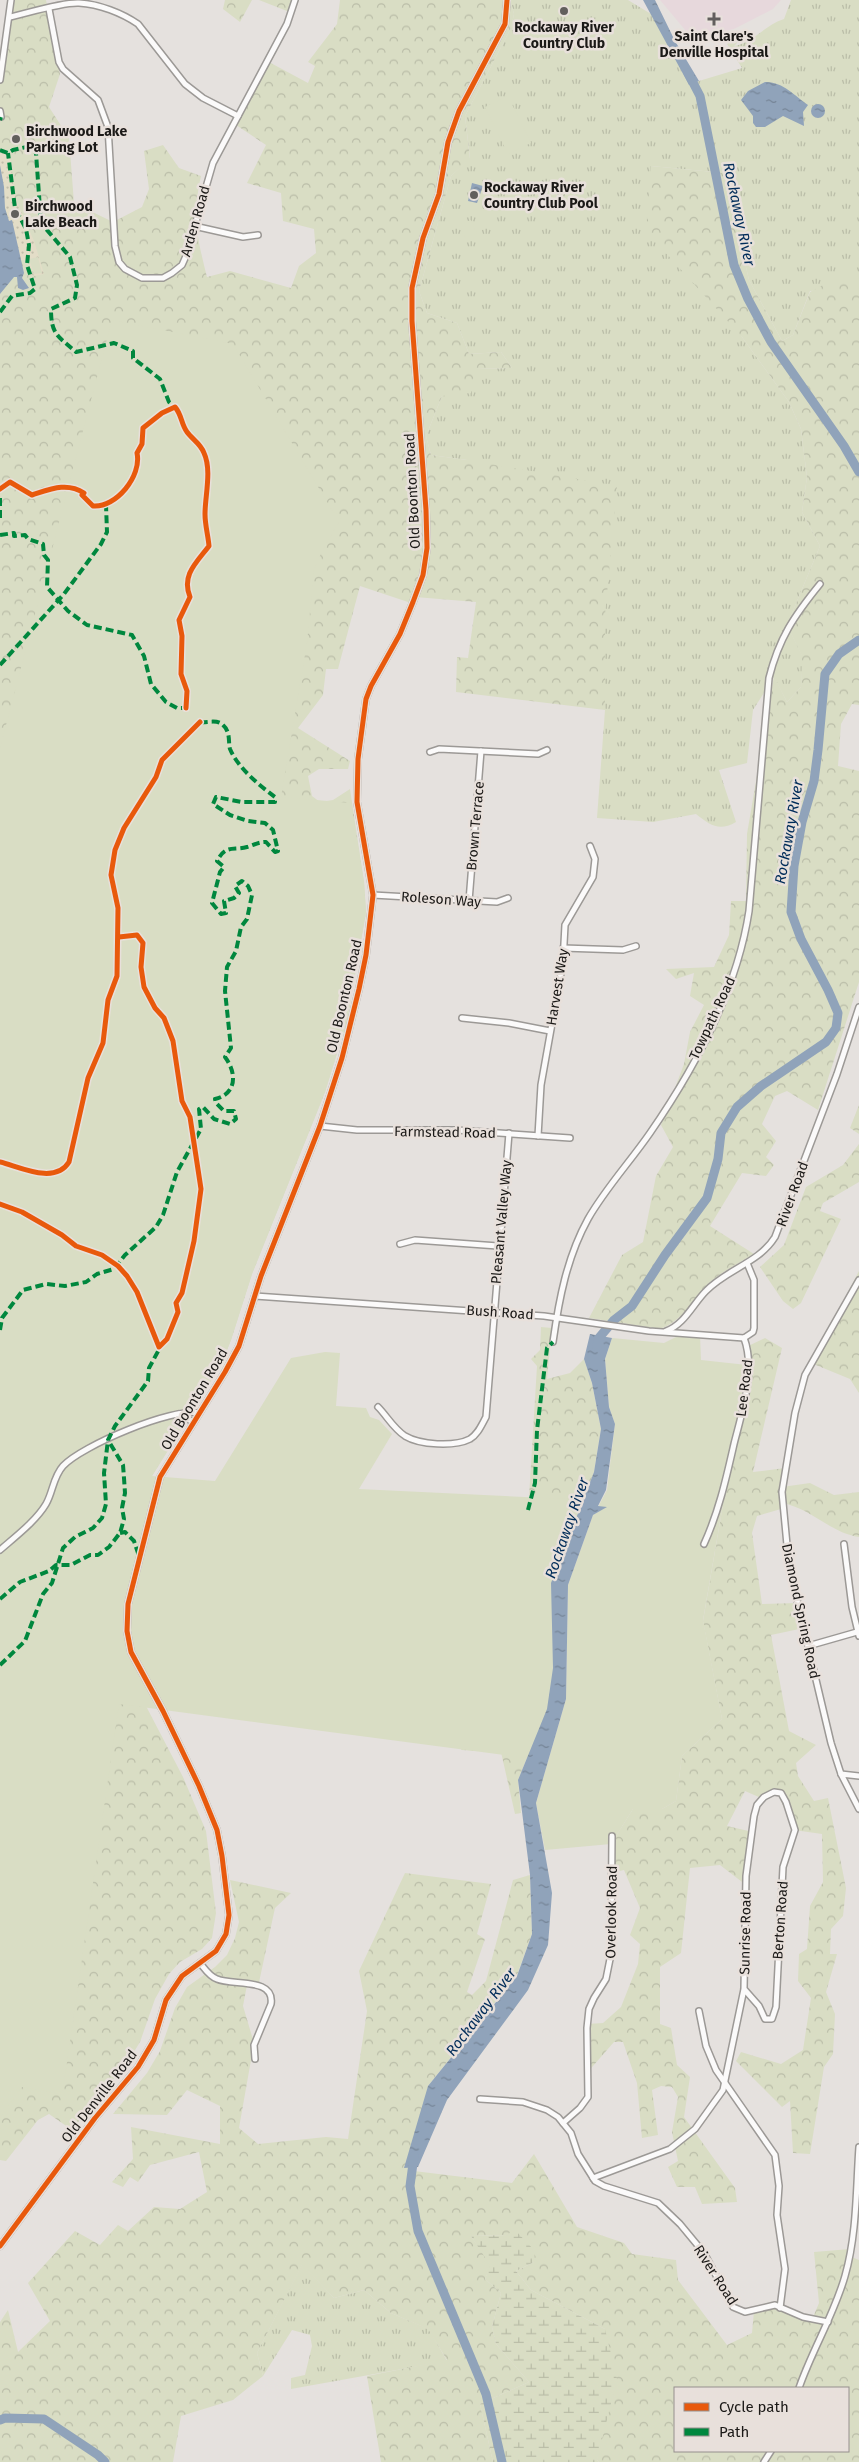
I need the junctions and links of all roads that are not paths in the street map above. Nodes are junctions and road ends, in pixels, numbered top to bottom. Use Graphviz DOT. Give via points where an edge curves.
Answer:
graph roads {
  1 [pos="11,0"];
  2 [pos="295,0"];
  3 [pos="507,0"];
  4 [pos="48,9"];
  5 [pos="10,17"];
  6 [pos="0,80"];
  7 [pos="238,116"];
  8 [pos="194,226"];
  9 [pos="258,235"];
  10 [pos="820,584"];
  11 [pos="547,750"];
  12 [pos="481,751"];
  13 [pos="430,752"];
  14 [pos="590,846"];
  15 [pos="373,895"];
  16 [pos="508,898"];
  17 [pos="469,901"];
  18 [pos="636,946"];
  19 [pos="563,948"];
  20 [pos="859,1007"];
  21 [pos="462,1018"];
  22 [pos="550,1031"];
  23 [pos="320,1126"];
  24 [pos="509,1133"];
  25 [pos="538,1136"];
  26 [pos="570,1138"];
  27 [pos="400,1244"];
  28 [pos="498,1246"];
  29 [pos="747,1264"];
  30 [pos="859,1280"];
  31 [pos="255,1296"];
  32 [pos="494,1312"];
  33 [pos="557,1318"];
  34 [pos="659,1332"];
  35 [pos="744,1338"];
  36 [pos="553,1342"];
  37 [pos="378,1407"];
  38 [pos="199,1413"];
  39 [pos="178,1414"];
  40 [pos="193,1422"];
  41 [pos="704,1544"];
  42 [pos="844,1544"];
  43 [pos="0,1550"];
  44 [pos="858,1634"];
  45 [pos="808,1646"];
  46 [pos="162,1710"];
  47 [pos="842,1774"];
  48 [pos="859,1776"];
  49 [pos="768,1793"];
  50 [pos="859,1809"];
  51 [pos="612,1836"];
  52 [pos="200,1963"];
  53 [pos="744,1989"];
  54 [pos="699,2012"];
  55 [pos="255,2058"];
  56 [pos="724,2080"];
  57 [pos="480,2099"];
  58 [pos="563,2123"];
  59 [pos="859,2147"];
  60 [pos="593,2178"];
  61 [pos="857,2218"];
  62 [pos="0,2246"];
  63 [pos="780,2308"];
  64 [pos="828,2322"];
  65 [pos="799,2387"];
  1 -- 5 [label="street"];
  2 -- 7 [label="street, Arden Road" via="287,24"];
  3 -- 15 [label="street, Old Boonton Road" via="504,24 459,111 448,142 438,194 423,238 412,288 426,548 423,575 409,611 366,699 358,759 357,802"];
  4 -- 5 [label="street"];
  4 -- 7 [label="street" via="78,3 129,17 186,84 203,98"];
  4 -- 8 [label="street, Arden Road" via="62,69 98,100 108,127 115,246 120,262 125,269 142,278 167,276 184,262"];
  5 -- 6 [label="street"];
  7 -- 8 [label="street, Arden Road" via="208,177"];
  8 -- 9 [label="street" via="243,237"];
  10 -- 33 [label="street, Towpath Road" via="788,626 772,668 767,691 749,911 744,940 729,987 689,1069 660,1118 588,1220 567,1266"];
  11 -- 12 [label="street" via="538,754"];
  12 -- 13 [label="street" via="439,749"];
  12 -- 17 [label="street, Brown Terrace"];
  14 -- 19 [label="street, Harvest Way" via="595,859 593,877 565,925"];
  15 -- 17 [label="street, Roleson Way"];
  15 -- 23 [label="street, Old Boonton Road" via="361,982 342,1058"];
  16 -- 17 [label="street, Roleson Way" via="497,902"];
  18 -- 19 [label="street" via="623,950"];
  19 -- 22 [label="street, Harvest Way"];
  20 -- 29 [label="street, River Road" via="780,1228 762,1254"];
  21 -- 22 [label="street"];
  22 -- 25 [label="street, Harvest Way" via="541,1085"];
  23 -- 24 [label="street, Farmstead Road" via="356,1130 433,1129"];
  23 -- 31 [label="street, Old Boonton Road"];
  24 -- 25 [label="street, Farmstead Road"];
  24 -- 28 [label="street, Pleasant Valley Way"];
  25 -- 26 [label="street, Farmstead Road"];
  27 -- 28 [label="street" via="415,1240"];
  28 -- 32 [label="street, Pleasant Valley Way"];
  29 -- 34 [label="street, River Road" via="710,1286 671,1330"];
  29 -- 35 [label="street" via="754,1280 754,1328"];
  30 -- 45 [label="street, Diamond Spring Road" via="805,1376 794,1413 784,1472 782,1492 786,1544"];
  31 -- 32 [label="street, Bush Road"];
  31 -- 38 [label="street, Old Boonton Road" via="233,1358"];
  32 -- 33 [label="street, Bush Road"];
  32 -- 37 [label="street, Pleasant Valley Way" via="486,1417 475,1435 453,1444 414,1440 398,1430"];
  33 -- 34 [label="street, Bush Road"];
  33 -- 36 [label="street, Towpath Road"];
  34 -- 35 [label="street, Bush Road"];
  35 -- 41 [label="street, Lee Road" via="748,1352 744,1409 722,1498"];
  38 -- 39 [label="street"];
  38 -- 40 [label="street, Old Boonton Road"];
  39 -- 40 [label="street"];
  39 -- 43 [label="street" via="140,1425 69,1460 56,1476 41,1510"];
  40 -- 46 [label="street, Old Boonton Road" via="160,1477 127,1612 131,1652"];
  42 -- 44 [label="street"];
  44 -- 45 [label="street"];
  45 -- 47 [label="street, Diamond Spring Road" via="831,1743"];
  46 -- 52 [label="street, Old Denville Road" via="211,1812 222,1856 229,1915 226,1934 216,1951"];
  47 -- 48 [label="street"];
  47 -- 50 [label="street, Diamond Spring Road"];
  49 -- 53 [label="street, Sunrise Road" via="757,1805 747,1868"];
  49 -- 53 [label="street, Berton Road" via="781,1793 795,1830 783,1866 776,2007 772,2020 764,2019 759,2006"];
  51 -- 58 [label="street, Overlook Road" via="612,1954 606,1979 589,2009 586,2028 588,2097"];
  52 -- 55 [label="street" via="210,1976 218,1980 260,1986 270,1991 271,2004 254,2045"];
  52 -- 62 [label="street, Old Denville Road" via="182,1976 166,2000 154,2040 138,2067 95,2118"];
  53 -- 56 [label="street, Sunrise Road"];
  54 -- 56 [label="street" via="715,2076"];
  56 -- 60 [label="street, Sunrise Road" via="705,2117 677,2144 655,2156"];
  56 -- 63 [label="street" via="775,2155 779,2186 777,2215 785,2269"];
  57 -- 58 [label="street" via="523,2102 547,2110"];
  58 -- 60 [label="street"];
  59 -- 61 [label="street"];
  60 -- 63 [label="street, River Road" via="604,2186 664,2208 704,2253 733,2307 745,2312 775,2305"];
  61 -- 64 [label="street" via="846,2274"];
  63 -- 64 [label="street, River Road"];
  64 -- 65 [label="street"];
}
